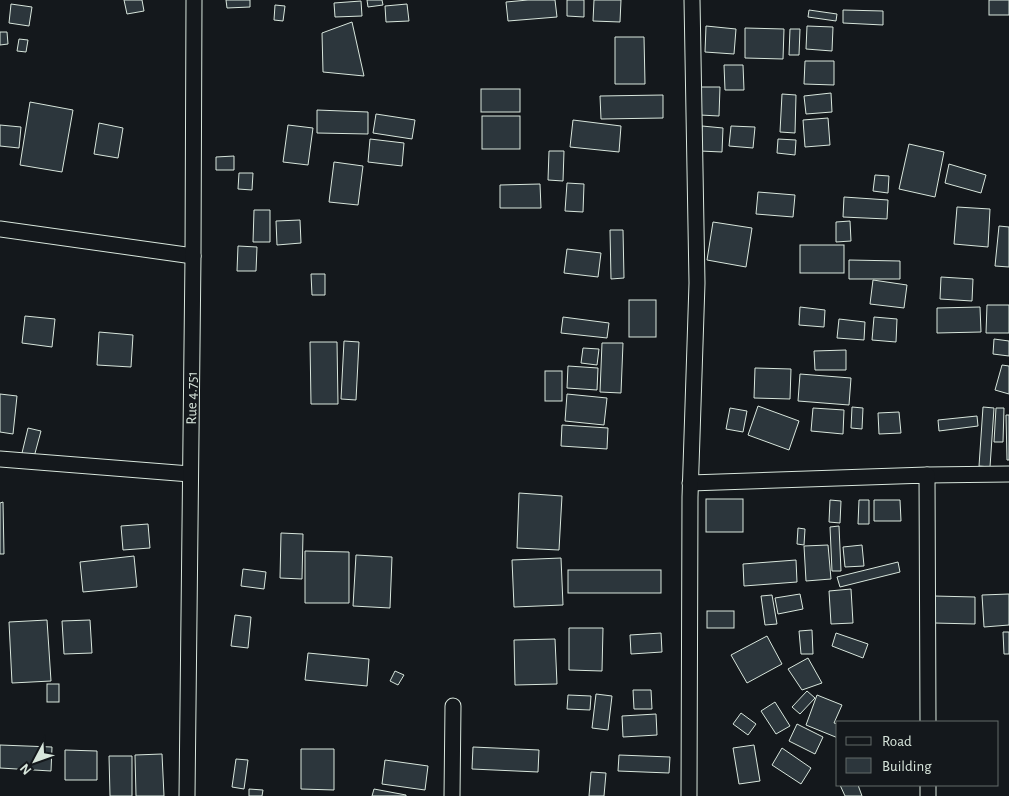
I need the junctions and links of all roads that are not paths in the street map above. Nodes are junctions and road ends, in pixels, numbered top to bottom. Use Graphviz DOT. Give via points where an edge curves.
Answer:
graph roads {
  1 [pos="194,0"];
  2 [pos="692,0"];
  3 [pos="0,229"];
  4 [pos="193,256"];
  5 [pos="0,459"];
  6 [pos="190,474"];
  7 [pos="1009,474"];
  8 [pos="927,475"];
  9 [pos="690,483"];
  10 [pos="453,706"];
  11 [pos="928,721"];
  12 [pos="187,796"];
  13 [pos="452,796"];
  14 [pos="689,796"];
  1 -- 4 [label="street, Rue 4.751"];
  2 -- 9 [label="street" via="697,283"];
  3 -- 4 [label="street"];
  4 -- 6 [label="street, Rue 4.751"];
  5 -- 6 [label="street"];
  6 -- 12 [label="street, Rue 4.751"];
  7 -- 8 [label="street"];
  8 -- 9 [label="street"];
  8 -- 11 [label="street"];
  9 -- 14 [label="street"];
  10 -- 13 [label="street"];
}
